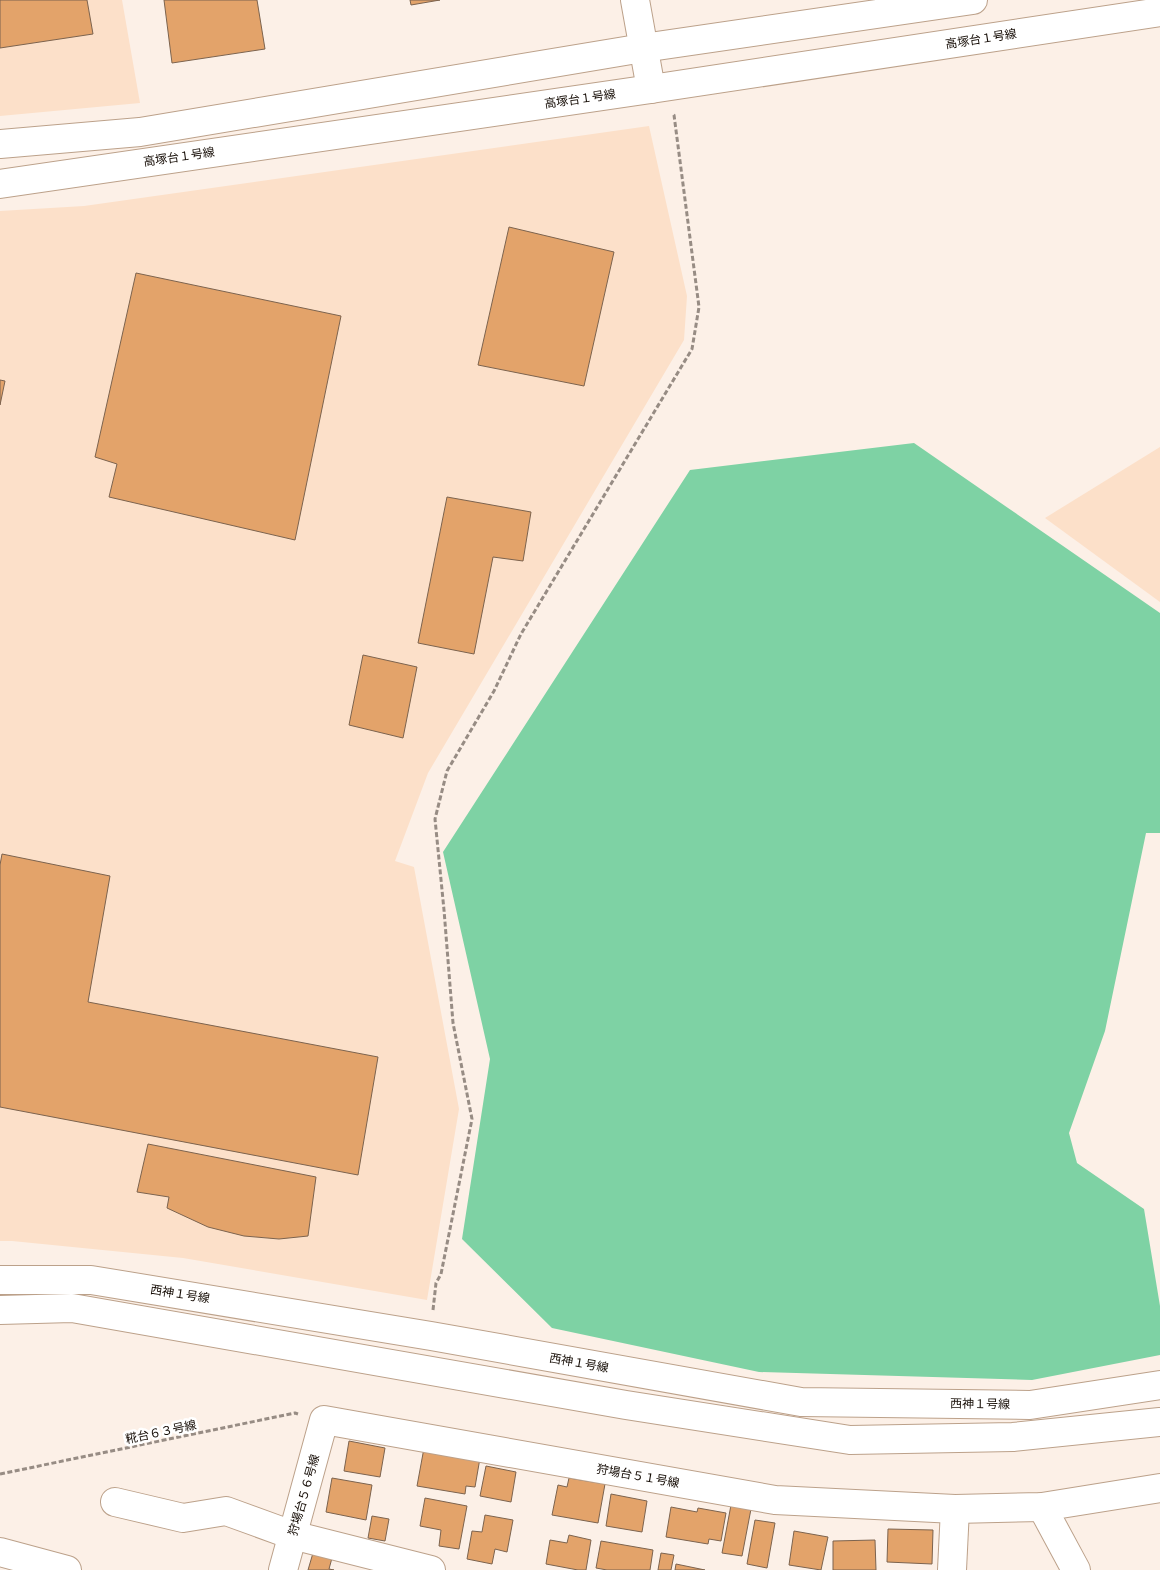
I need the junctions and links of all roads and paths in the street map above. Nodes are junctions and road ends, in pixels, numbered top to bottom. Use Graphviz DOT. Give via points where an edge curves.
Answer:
graph roads {
  1 [pos="635,0"];
  2 [pos="973,0"];
  3 [pos="1160,12"];
  4 [pos="643,48"];
  5 [pos="650,89"];
  6 [pos="0,144"];
  7 [pos="0,184"];
  8 [pos="0,1280"];
  9 [pos="0,1310"];
  10 [pos="431,1336"];
  11 [pos="1160,1386"];
  12 [pos="324,1420"];
  13 [pos="1160,1422"];
  14 [pos="0,1474"];
  15 [pos="1160,1488"];
  16 [pos="115,1502"];
  17 [pos="1042,1507"];
  18 [pos="954,1509"];
  19 [pos="292,1535"];
  20 [pos="0,1552"];
  21 [pos="67,1570"];
  22 [pos="284,1570"];
  23 [pos="431,1570"];
  24 [pos="952,1570"];
  25 [pos="1076,1570"];
  1 -- 4 [label="street"];
  2 -- 4 [label="street"];
  3 -- 5 [label="street, 高塚台１号線"];
  4 -- 5 [label="street"];
  4 -- 6 [label="street" via="140,132"];
  5 -- 7 [label="street, 高塚台１号線"];
  5 -- 10 [label="path" via="674,115 699,307 692,349 521,634 494,690 447,771 434,819 453,1023 472,1119 441,1274 436,1283"];
  8 -- 10 [label="street, 西神１号線" via="91,1280"];
  9 -- 13 [label="street" via="72,1308 616,1403 850,1440 1013,1437"];
  10 -- 11 [label="street, 西神１号線" via="801,1402 1030,1405"];
  12 -- 14 [label="path, 糀台６３号線" via="295,1413"];
  12 -- 18 [label="street, 狩場台５１号線" via="775,1500"];
  12 -- 19 [label="street, 狩場台５６号線"];
  15 -- 17 [label="street, 狩場台５１号線"];
  16 -- 19 [label="street" via="183,1518 226,1511"];
  17 -- 18 [label="street, 狩場台５１号線"];
  17 -- 25 [label="street"];
  18 -- 24 [label="street"];
  19 -- 22 [label="street, 狩場台５６号線"];
  19 -- 23 [label="street"];
  20 -- 21 [label="street"];
}
